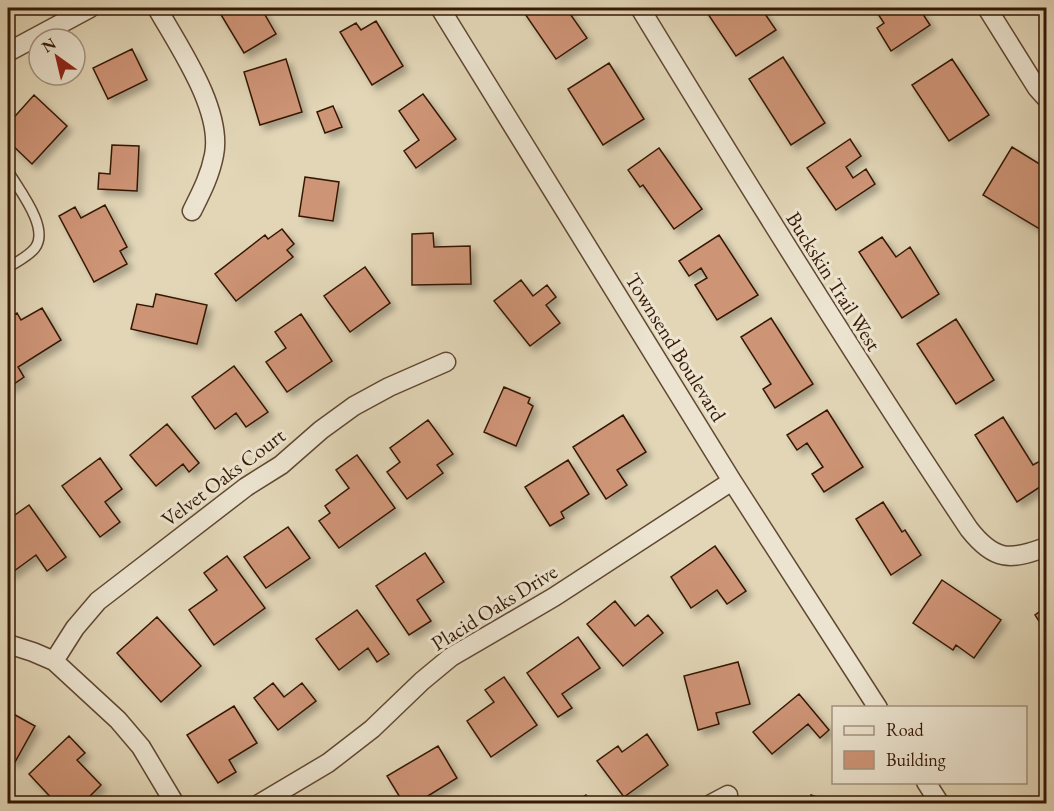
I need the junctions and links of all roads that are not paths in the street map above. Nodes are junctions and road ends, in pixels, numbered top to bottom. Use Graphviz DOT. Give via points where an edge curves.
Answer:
graph roads {
  1 [pos="90,8"];
  2 [pos="158,8"];
  3 [pos="440,8"];
  4 [pos="640,8"];
  5 [pos="987,8"];
  6 [pos="8,52"];
  7 [pos="1047,98"];
  8 [pos="8,171"];
  9 [pos="192,211"];
  10 [pos="8,268"];
  11 [pos="446,362"];
  12 [pos="732,481"];
  13 [pos="1047,547"];
  14 [pos="8,644"];
  15 [pos="54,661"];
  16 [pos="877,706"];
  17 [pos="927,784"];
  18 [pos="175,804"];
  19 [pos="259,804"];
  20 [pos="940,804"];
  1 -- 6 [label="street"];
  2 -- 9 [label="street" via="207,99 214,124 215,153 207,182"];
  3 -- 12 [label="street, Townsend Boulevard"];
  4 -- 13 [label="street, Buckskin Trail West" via="882,400 969,529 989,551 1022,556"];
  5 -- 7 [label="street"];
  8 -- 10 [label="lane" via="39,225 41,237 34,250"];
  11 -- 15 [label="street, Velvet Oaks Court" via="354,406 281,465 246,487 99,601"];
  12 -- 16 [label="street, Townsend Boulevard"];
  12 -- 19 [label="street, Placid Oaks Drive" via="554,597 451,657 328,763"];
  14 -- 15 [label="street"];
  15 -- 18 [label="street" via="118,720 141,747"];
  17 -- 20 [label="street"];
}
